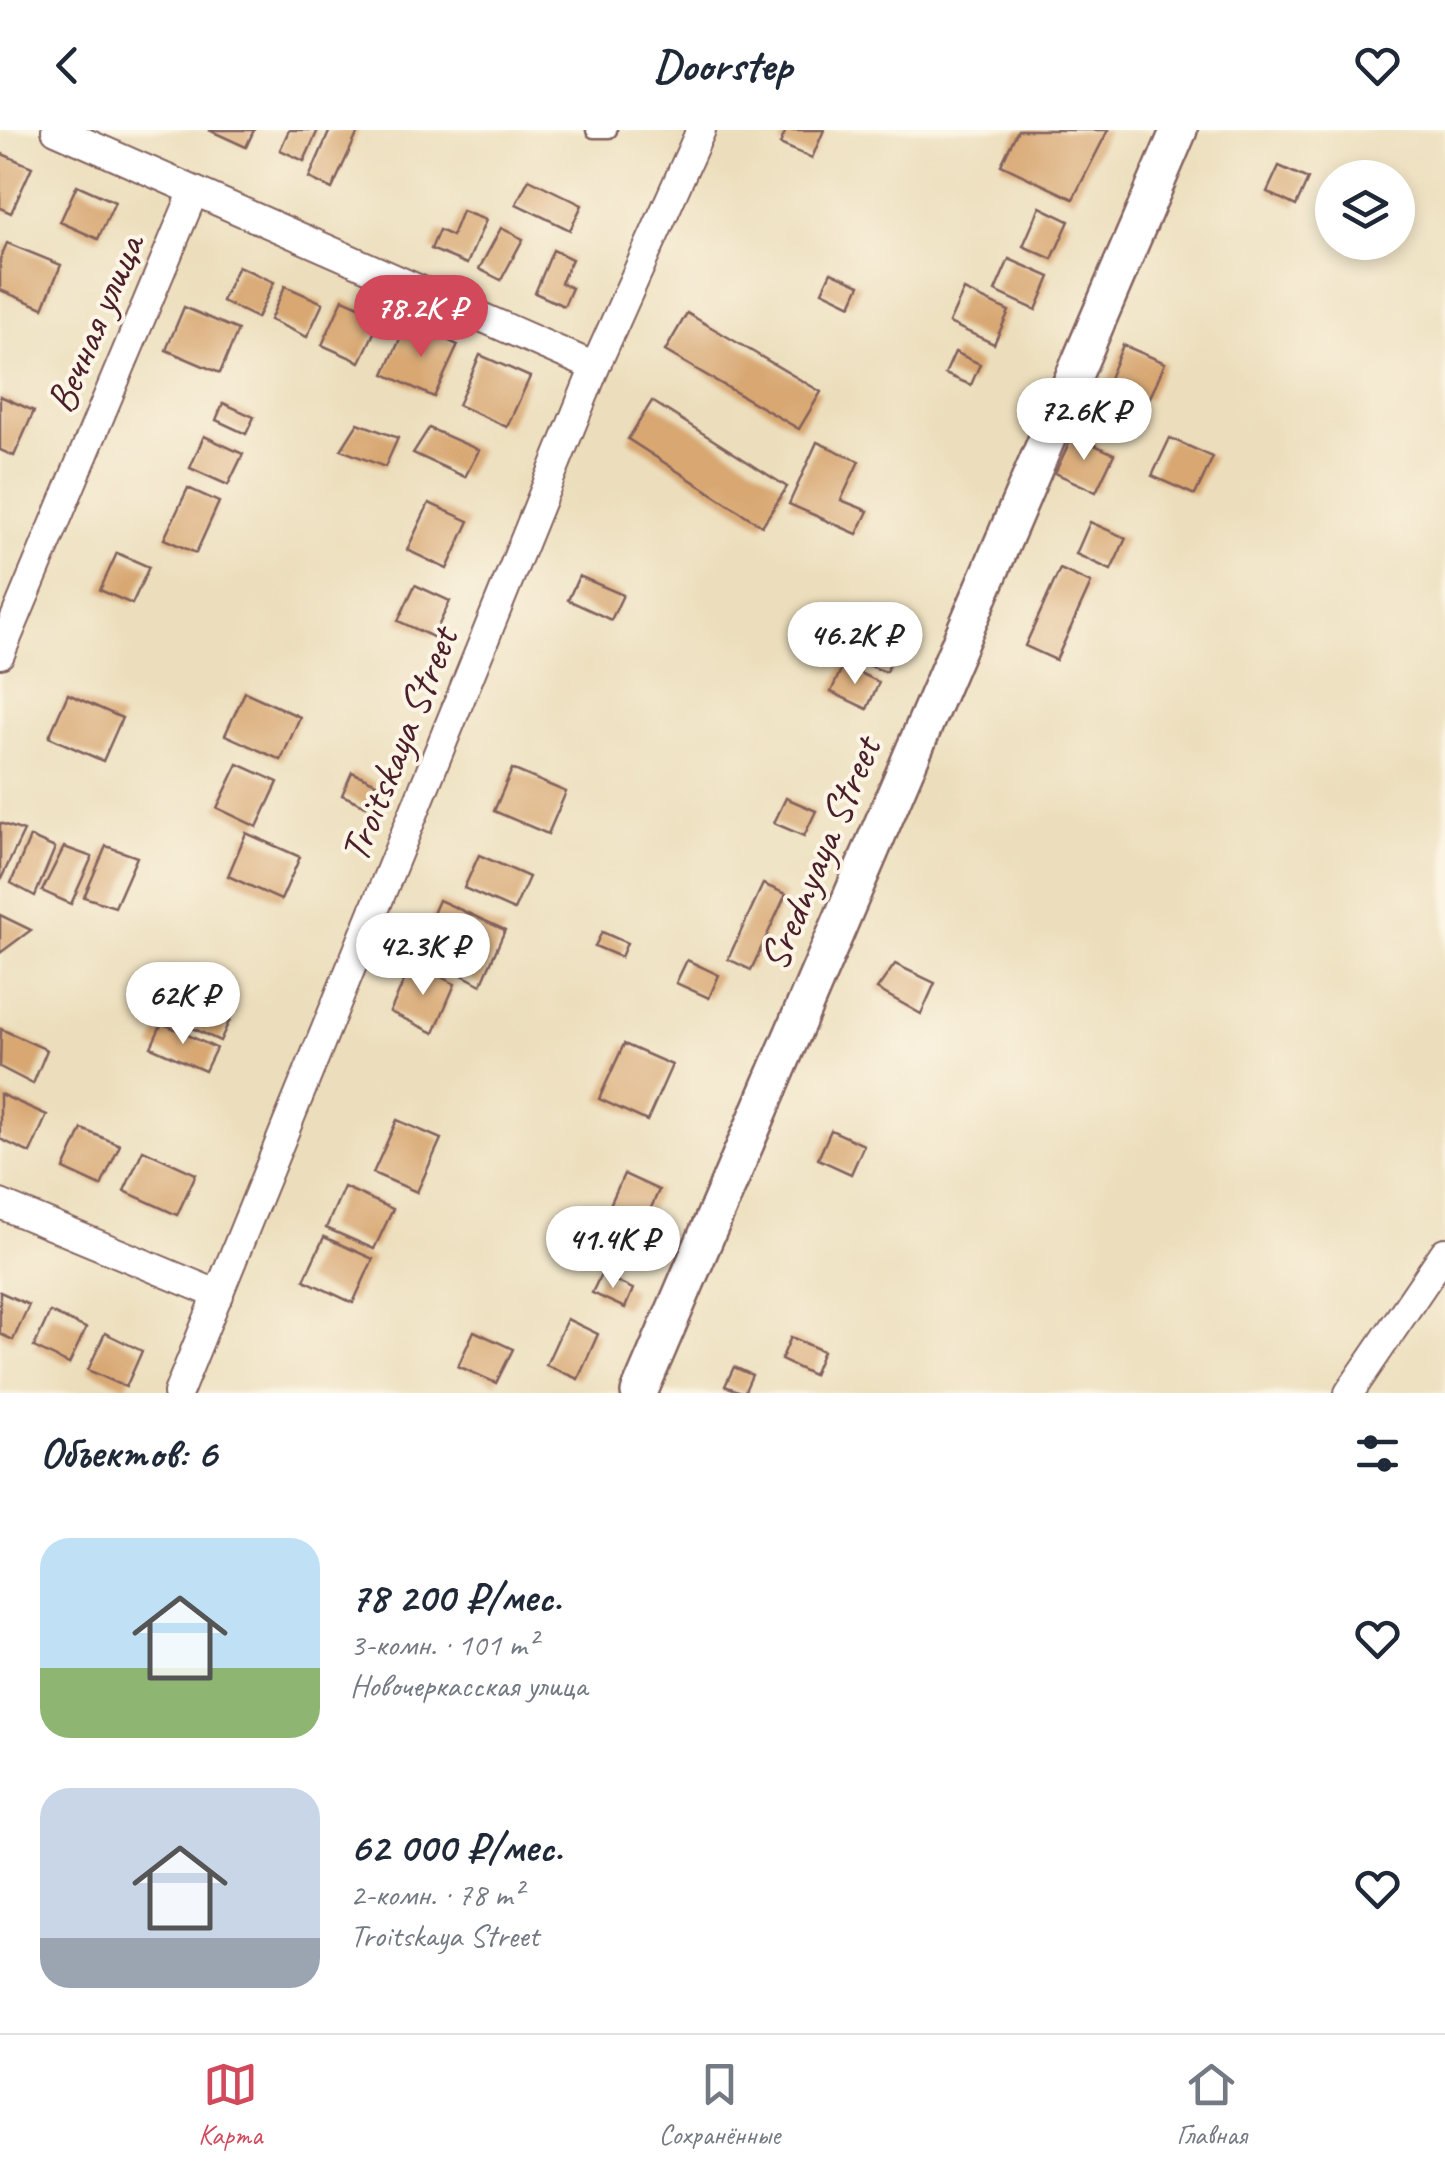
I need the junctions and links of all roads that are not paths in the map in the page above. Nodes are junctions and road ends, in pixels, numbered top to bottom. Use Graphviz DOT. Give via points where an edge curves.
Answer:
graph roads {
  1 [pos="56,130"];
  2 [pos="594,130"];
  3 [pos="609,130"];
  4 [pos="701,130"];
  5 [pos="1178,130"];
  6 [pos="194,191"];
  7 [pos="595,367"];
  8 [pos="0,654"];
  9 [pos="0,1204"];
  10 [pos="1445,1252"];
  11 [pos="219,1296"];
  12 [pos="178,1393"];
  13 [pos="639,1393"];
  14 [pos="1348,1393"];
  1 -- 6 [label="street"];
  2 -- 3 [label="lane"];
  4 -- 7 [label="street, Troitskaya Street"];
  5 -- 13 [label="street, Srednyaya Street"];
  6 -- 7 [label="street"];
  6 -- 8 [label="street, Вечная улица"];
  7 -- 11 [label="street, Troitskaya Street"];
  9 -- 11 [label="street"];
  10 -- 14 [label="street"];
  11 -- 12 [label="street, Troitskaya Street"];
}
